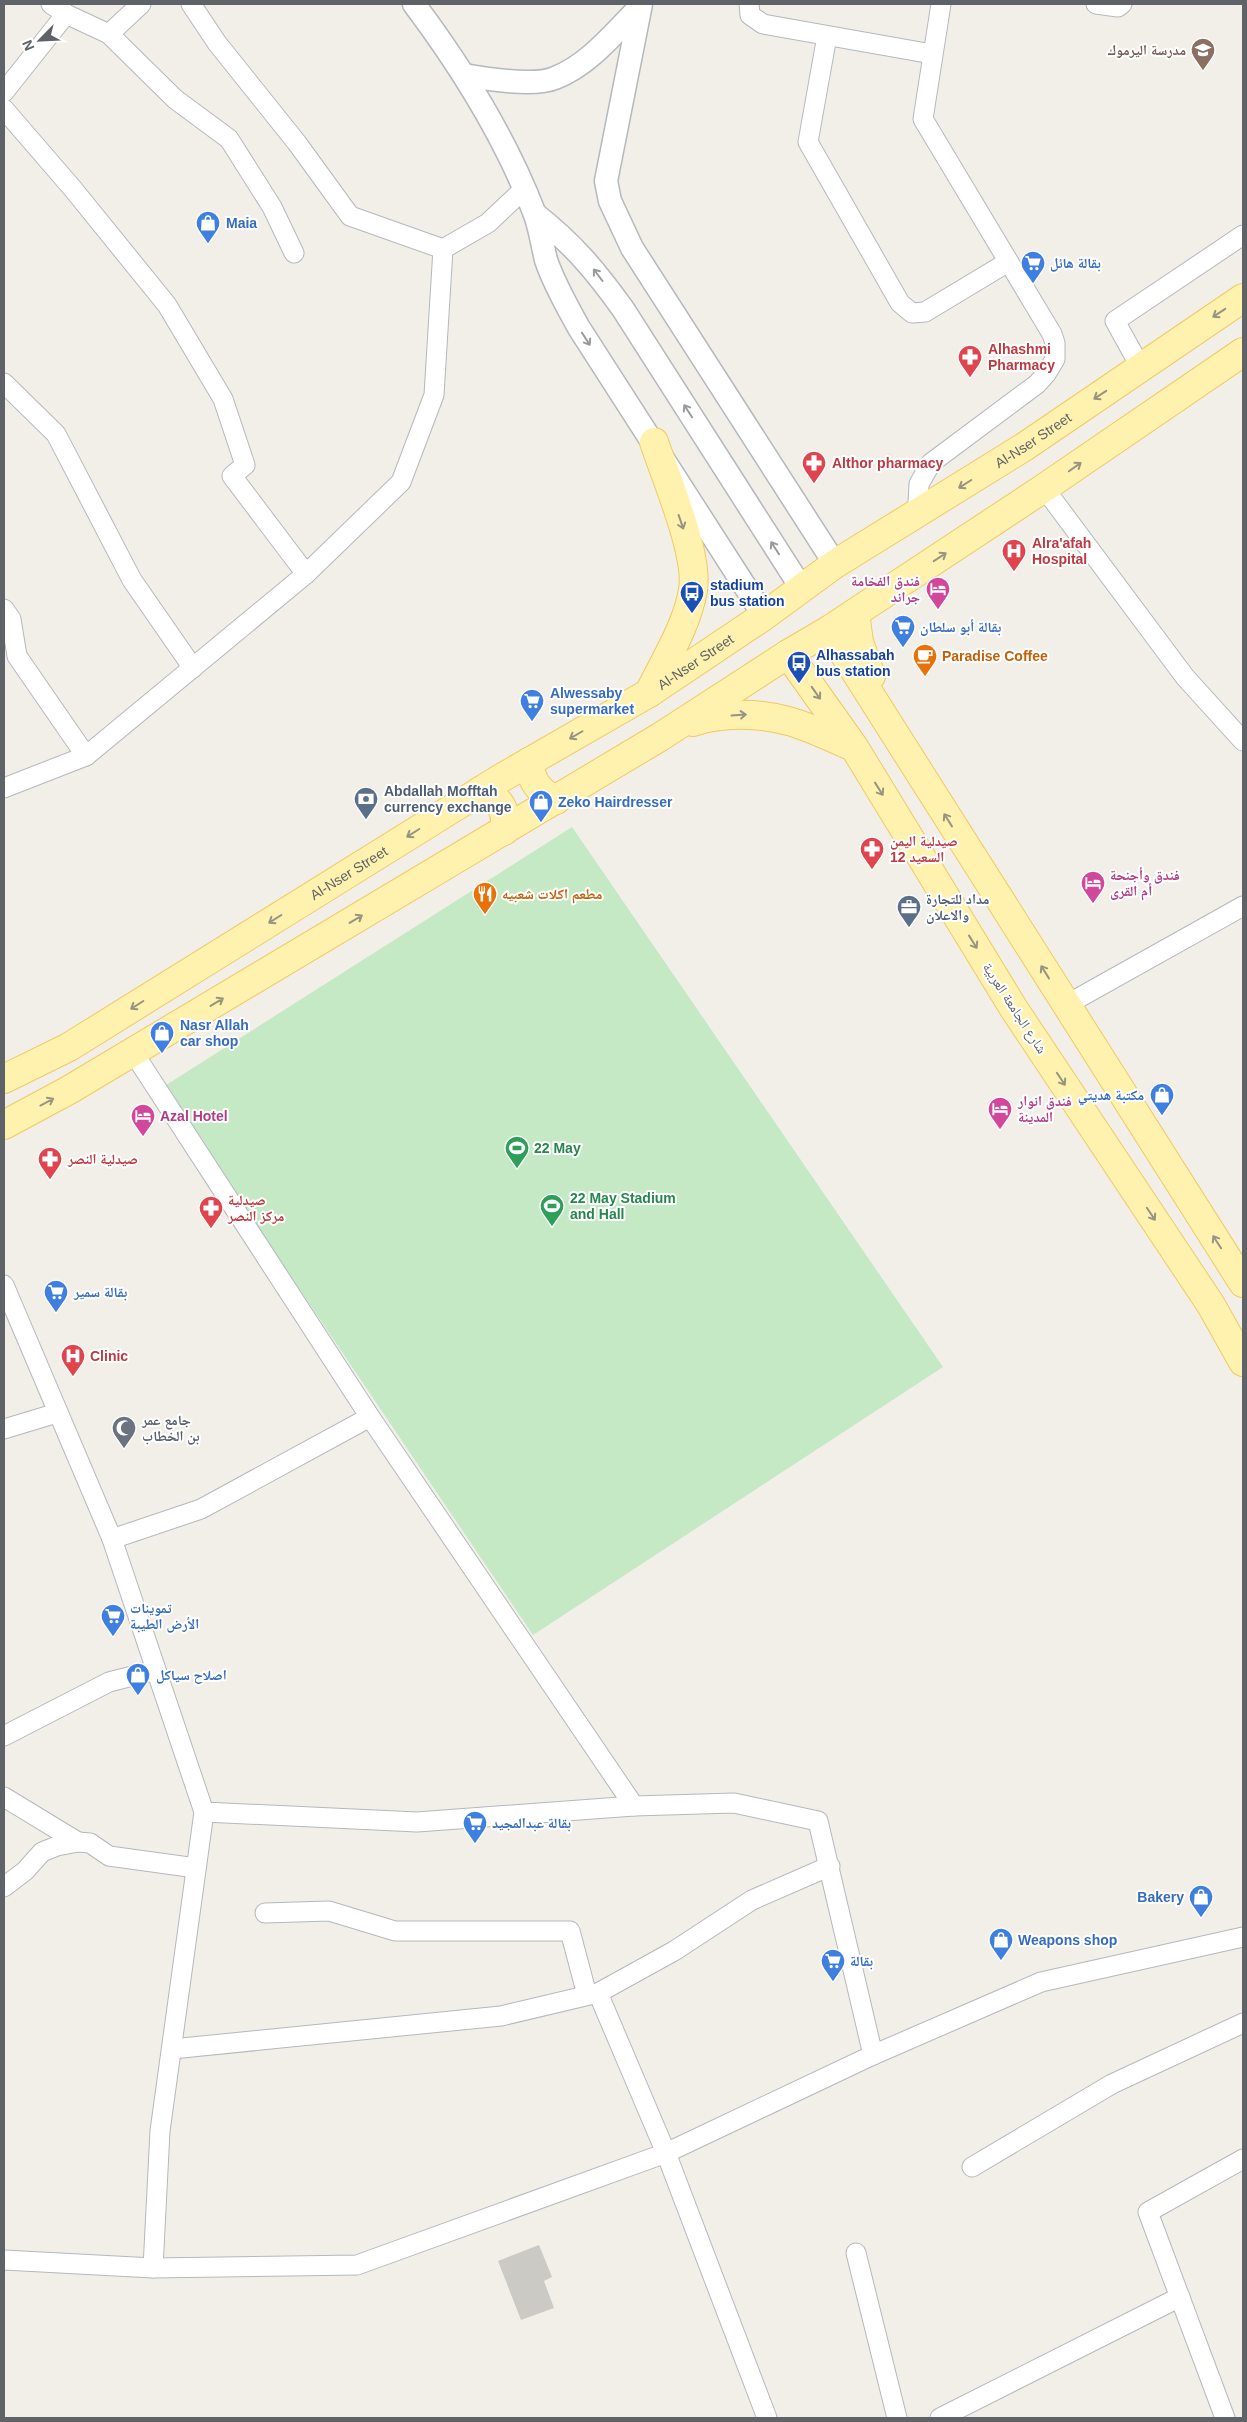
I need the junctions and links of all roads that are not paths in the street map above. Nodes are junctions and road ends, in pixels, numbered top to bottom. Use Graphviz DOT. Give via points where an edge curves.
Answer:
graph roads {
  1 [pos="141,4"];
  2 [pos="191,4"];
  3 [pos="414,4"];
  4 [pos="749,4"];
  5 [pos="941,4"];
  6 [pos="1096,4"];
  7 [pos="1122,4"];
  8 [pos="640,6"];
  9 [pos="59,7"];
  10 [pos="109,34"];
  11 [pos="827,36"];
  12 [pos="932,54"];
  13 [pos="464,75"];
  14 [pos="4,92"];
  15 [pos="4,109"];
  16 [pos="524,189"];
  17 [pos="535,214"];
  18 [pos="1243,235"];
  19 [pos="443,249"];
  20 [pos="294,253"];
  21 [pos="1008,262"];
  22 [pos="1243,298"];
  23 [pos="1196,329"];
  24 [pos="1233,359"];
  25 [pos="1141,368"];
  26 [pos="4,383"];
  27 [pos="1168,402"];
  28 [pos="654,442"];
  29 [pos="1044,488"];
  30 [pos="920,513"];
  31 [pos="835,564"];
  32 [pos="306,574"];
  33 [pos="802,589"];
  34 [pos="4,609"];
  35 [pos="855,613"];
  36 [pos="764,616"];
  37 [pos="829,630"];
  38 [pos="788,654"];
  39 [pos="10,662"];
  40 [pos="193,668"];
  41 [pos="649,693"];
  42 [pos="890,727"];
  43 [pos="660,737"];
  44 [pos="1243,741"];
  45 [pos="854,747"];
  46 [pos="86,756"];
  47 [pos="529,762"];
  48 [pos="4,788"];
  49 [pos="480,792"];
  50 [pos="556,800"];
  51 [pos="504,831"];
  52 [pos="1243,906"];
  53 [pos="1066,1005"];
  54 [pos="133,1052"];
  55 [pos="4,1079"];
  56 [pos="4,1125"];
  57 [pos="1243,1283"];
  58 [pos="4,1286"];
  59 [pos="1243,1362"];
  60 [pos="57,1413"];
  61 [pos="370,1417"];
  62 [pos="4,1429"];
  63 [pos="112,1539"];
  64 [pos="156,1670"];
  65 [pos="4,1736"];
  66 [pos="4,1797"];
  67 [pos="634,1806"];
  68 [pos="204,1812"];
  69 [pos="78,1842"];
  70 [pos="830,1866"];
  71 [pos="196,1868"];
  72 [pos="4,1887"];
  73 [pos="266,1913"];
  74 [pos="1243,1938"];
  75 [pos="592,1994"];
  76 [pos="1243,2023"];
  77 [pos="172,2049"];
  78 [pos="874,2055"];
  79 [pos="666,2153"];
  80 [pos="1243,2158"];
  81 [pos="972,2167"];
  82 [pos="856,2253"];
  83 [pos="4,2260"];
  84 [pos="152,2268"];
  85 [pos="1180,2297"];
  86 [pos="767,2418"];
  87 [pos="897,2418"];
  88 [pos="940,2418"];
  89 [pos="1225,2418"];
  1 -- 10 [label="street"];
  2 -- 19 [label="street" via="217,43 350,216"];
  3 -- 13 [label="street"];
  4 -- 11 [label="street" via="750,15 763,24"];
  5 -- 12 [label="street"];
  6 -- 7 [label="street" via="1118,7"];
  8 -- 13 [label="street" via="579,65 554,79 502,82"];
  8 -- 31 [label="street" via="607,173 610,201 632,248"];
  9 -- 10 [label="street"];
  9 -- 14 [label="street"];
  10 -- 20 [label="street" via="175,99 229,138 272,207"];
  11 -- 12 [label="street"];
  11 -- 21 [label="street" via="808,142 900,303 912,313 925,312"];
  12 -- 21 [label="street" via="923,119"];
  13 -- 16 [label="street"];
  15 -- 32 [label="street" via="74,189 167,305 223,400 245,466 232,476"];
  16 -- 17 [label="street"];
  16 -- 19 [label="street" via="488,223"];
  17 -- 28 [label="street, one-way" via="547,261 563,297"];
  33 -- 17 [label="street, one-way" via="623,309 569,242"];
  18 -- 25 [label="street" via="1115,321"];
  19 -- 32 [label="street" via="434,395 401,482"];
  21 -- 30 [label="street" via="1052,334 1055,359 1037,384 931,463 919,484"];
  22 -- 23 [label="main road, Al-Nser Street, one-way"];
  23 -- 24 [label="main road" via="1188,344 1201,366"];
  23 -- 25 [label="main road, Al-Nser Street"];
  24 -- 27 [label="main road"];
  25 -- 27 [label="main road" via="1158,380"];
  25 -- 30 [label="main road, Al-Nser Street, one-way"];
  26 -- 40 [label="street" via="56,434 132,580"];
  29 -- 27 [label="main road, one-way"];
  28 -- 36 [label="street"];
  28 -- 41 [label="main road, one-way" via="691,551 694,589 683,623"];
  35 -- 29 [label="main road, one-way"];
  29 -- 44 [label="street" via="1185,677"];
  30 -- 31 [label="main road, Al-Nser Street"];
  31 -- 33 [label="main road, Al-Nser Street"];
  32 -- 40 [label="street"];
  33 -- 36 [label="main road, Al-Nser Street"];
  34 -- 39 [label="street" via="11,619"];
  35 -- 37 [label="main road"];
  35 -- 42 [label="main road" via="859,642"];
  36 -- 41 [label="main road, Al-Nser Street"];
  37 -- 38 [label="main road"];
  37 -- 42 [label="main road"];
  38 -- 43 [label="main road"];
  38 -- 45 [label="main road, شارع الجامعة العربية, one-way"];
  39 -- 46 [label="street"];
  40 -- 46 [label="street"];
  41 -- 47 [label="main road, Al-Nser Street, one-way"];
  53 -- 42 [label="main road, one-way"];
  43 -- 45 [label="main road, one-way" via="706,717 751,714 779,717"];
  43 -- 50 [label="main road"];
  45 -- 59 [label="main road, شارع الجامعة العربية, one-way" via="1014,1009 1211,1306"];
  46 -- 48 [label="street"];
  47 -- 49 [label="main road, Al-Nser Street"];
  47 -- 50 [label="main road" via="537,786"];
  49 -- 51 [label="main road" via="496,798 502,805 506,822"];
  49 -- 55 [label="main road, Al-Nser Street, one-way" via="69,1047"];
  50 -- 51 [label="main road"];
  54 -- 51 [label="main road, one-way"];
  52 -- 53 [label="street"];
  57 -- 53 [label="main road, one-way"];
  56 -- 54 [label="main road, one-way"];
  54 -- 61 [label="street"];
  58 -- 60 [label="street"];
  60 -- 62 [label="street"];
  60 -- 63 [label="street"];
  61 -- 63 [label="street" via="201,1509"];
  61 -- 67 [label="street"];
  63 -- 64 [label="street"];
  64 -- 65 [label="street" via="109,1682"];
  64 -- 68 [label="street"];
  66 -- 69 [label="street"];
  67 -- 68 [label="street" via="417,1822"];
  67 -- 70 [label="street" via="734,1803 818,1821"];
  68 -- 71 [label="street"];
  69 -- 71 [label="street" via="90,1843 109,1856"];
  69 -- 72 [label="street" via="42,1852"];
  70 -- 75 [label="street" via="752,1900 674,1951"];
  70 -- 78 [label="street"];
  71 -- 77 [label="street"];
  73 -- 75 [label="street" via="329,1911 395,1931 570,1931"];
  74 -- 78 [label="street" via="1041,1982"];
  75 -- 77 [label="street" via="501,2016"];
  75 -- 79 [label="street"];
  76 -- 81 [label="street" via="1112,2084"];
  77 -- 84 [label="street" via="160,2131"];
  78 -- 79 [label="street"];
  79 -- 84 [label="street" via="357,2265"];
  79 -- 86 [label="street"];
  80 -- 85 [label="street" via="1148,2212"];
  82 -- 87 [label="street"];
  83 -- 84 [label="street"];
  85 -- 88 [label="street"];
  85 -- 89 [label="street"];
}
